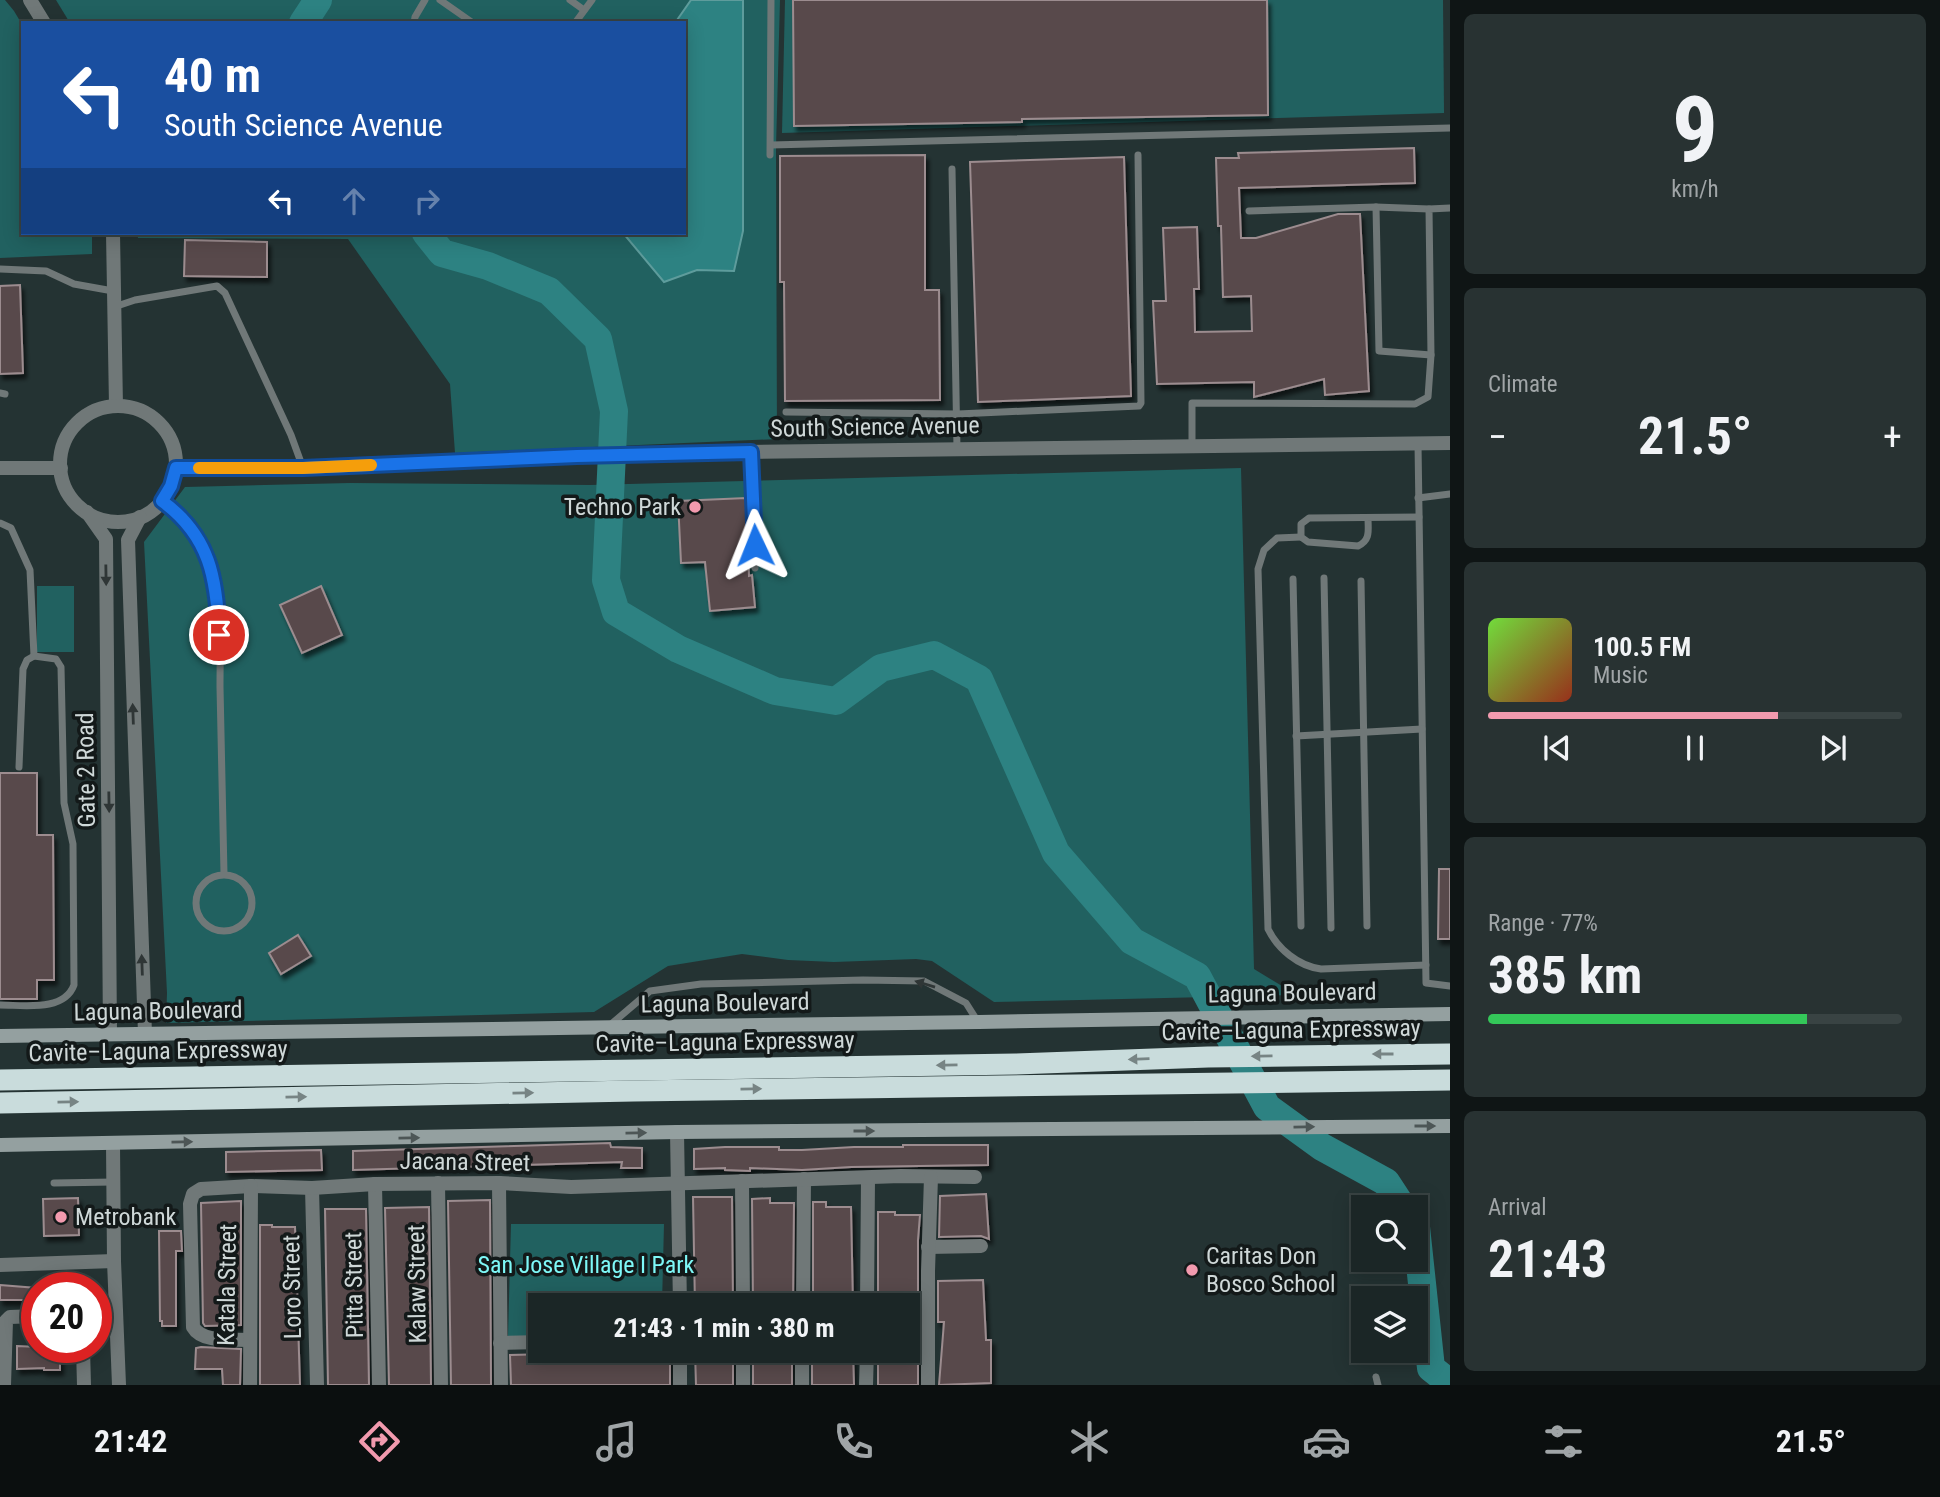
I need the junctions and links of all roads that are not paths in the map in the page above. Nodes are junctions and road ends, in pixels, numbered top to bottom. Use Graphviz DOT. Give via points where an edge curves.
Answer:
graph roads {
  1 [pos="30,0"];
  2 [pos="425,0"];
  3 [pos="440,0"];
  4 [pos="570,0"];
  5 [pos="592,0"];
  6 [pos="771,0"];
  7 [pos="584,10"];
  8 [pos="43,21"];
  9 [pos="414,21"];
  10 [pos="470,21"];
  11 [pos="576,21"];
  12 [pos="1450,128"];
  13 [pos="771,145"];
  14 [pos="770,155"];
  15 [pos="1138,155"];
  16 [pos="952,169"];
  17 [pos="1376,207"];
  18 [pos="1450,208"];
  19 [pos="1429,209"];
  20 [pos="1250,211"];
  21 [pos="113,235"];
  22 [pos="0,269"];
  23 [pos="113,291"];
  24 [pos="114,307"];
  25 [pos="1431,355"];
  26 [pos="116,406"];
  27 [pos="786,412"];
  28 [pos="957,414"];
  29 [pos="1418,443"];
  30 [pos="1450,443"];
  31 [pos="1192,446"];
  32 [pos="957,449"];
  33 [pos="751,452"];
  34 [pos="0,468"];
  35 [pos="61,468"];
  36 [pos="176,468"];
  37 [pos="303,468"];
  38 [pos="1450,494"];
  39 [pos="1418,498"];
  40 [pos="162,501"];
  41 [pos="87,512"];
  42 [pos="140,517"];
  43 [pos="1419,517"];
  44 [pos="1368,518"];
  45 [pos="0,523"];
  46 [pos="1301,537"];
  47 [pos="755,568"];
  48 [pos="1324,578"];
  49 [pos="1293,579"];
  50 [pos="1361,581"];
  51 [pos="34,656"];
  52 [pos="1422,729"];
  53 [pos="1364,732"];
  54 [pos="1327,734"];
  55 [pos="1296,736"];
  56 [pos="19,767"];
  57 [pos="224,874"];
  58 [pos="1301,926"];
  59 [pos="1367,926"];
  60 [pos="1331,928"];
  61 [pos="1426,965"];
  62 [pos="1450,986"];
  63 [pos="0,1005"];
  64 [pos="1450,1014"];
  65 [pos="979,1022"];
  66 [pos="607,1027"];
  67 [pos="110,1034"];
  68 [pos="145,1034"];
  69 [pos="0,1036"];
  70 [pos="1450,1054"];
  71 [pos="411,1073"];
  72 [pos="0,1080"];
  73 [pos="1450,1080"];
  74 [pos="412,1095"];
  75 [pos="0,1103"];
  76 [pos="1450,1126"];
  77 [pos="677,1132"];
  78 [pos="113,1144"];
  79 [pos="0,1146"];
  80 [pos="931,1177"];
  81 [pos="975,1177"];
  82 [pos="868,1178"];
  83 [pos="804,1179"];
  84 [pos="742,1181"];
  85 [pos="114,1182"];
  86 [pos="438,1182"];
  87 [pos="54,1183"];
  88 [pos="499,1183"];
  89 [pos="678,1183"];
  90 [pos="375,1184"];
  91 [pos="251,1186"];
  92 [pos="312,1188"];
  93 [pos="981,1246"];
  94 [pos="928,1247"];
  95 [pos="114,1261"];
  96 [pos="0,1265"];
  97 [pos="680,1293"];
  98 [pos="743,1293"];
  99 [pos="803,1293"];
  100 [pos="867,1293"];
  101 [pos="112,1312"];
  102 [pos="116,1312"];
  103 [pos="21,1316"];
  104 [pos="249,1340"];
  105 [pos="528,1342"];
  106 [pos="500,1343"];
  107 [pos="83,1363"];
  108 [pos="680,1363"];
  109 [pos="743,1363"];
  110 [pos="802,1363"];
  111 [pos="867,1363"];
  112 [pos="4,1385"];
  113 [pos="84,1385"];
  114 [pos="119,1385"];
  115 [pos="250,1385"];
  116 [pos="317,1385"];
  117 [pos="379,1385"];
  118 [pos="441,1385"];
  119 [pos="501,1385"];
  120 [pos="680,1385"];
  121 [pos="743,1385"];
  122 [pos="802,1385"];
  123 [pos="866,1385"];
  124 [pos="928,1385"];
  1 -- 8 [label="street"];
  2 -- 9 [label="lane"];
  3 -- 10 [label="lane"];
  4 -- 7 [label="lane"];
  5 -- 7 [label="lane"];
  6 -- 13 [label="lane"];
  7 -- 11 [label="lane"];
  12 -- 13 [label="lane"];
  13 -- 14 [label="lane"];
  15 -- 28 [label="lane" via="1139,406"];
  16 -- 28 [label="lane"];
  17 -- 19 [label="lane"];
  17 -- 20 [label="lane"];
  17 -- 25 [label="lane" via="1379,351"];
  18 -- 19 [label="lane"];
  19 -- 25 [label="lane"];
  21 -- 23 [label="street"];
  22 -- 23 [label="lane" via="46,271 74,285"];
  23 -- 24 [label="street"];
  24 -- 26 [label="street"];
  24 -- 37 [label="lane" via="217,286 225,293"];
  25 -- 31 [label="lane" via="1428,397 1415,404 1192,403"];
  26 -- 35 [label="street" via="90,414 75,426 66,441"];
  26 -- 36 [label="street" via="142,411 163,427"];
  27 -- 28 [label="lane"];
  28 -- 32 [label="lane"];
  29 -- 30 [label="street, South Science Avenue"];
  29 -- 31 [label="street, South Science Avenue"];
  29 -- 39 [label="lane"];
  31 -- 32 [label="street, South Science Avenue"];
  32 -- 33 [label="street, South Science Avenue"];
  33 -- 37 [label="street, South Science Avenue"];
  33 -- 47 [label="lane"];
  34 -- 35 [label="street"];
  35 -- 41 [label="street" via="69,494"];
  36 -- 37 [label="street, South Science Avenue"];
  36 -- 40 [label="street"];
  38 -- 39 [label="lane"];
  39 -- 43 [label="lane"];
  40 -- 42 [label="street"];
  40 -- 57 [label="lane" via="201,543 216,591"];
  41 -- 42 [label="street" via="122,522"];
  41 -- 67 [label="street, Gate 2 Road, one-way" via="106,539"];
  68 -- 42 [label="street, Gate 2 Road, one-way" via="128,540"];
  43 -- 44 [label="lane"];
  43 -- 52 [label="lane"];
  44 -- 46 [label="lane" via="1309,518 1301,524"];
  44 -- 46 [label="lane" via="1368,538 1358,546 1308,542"];
  45 -- 51 [label="lane" via="11,528 30,570"];
  46 -- 61 [label="lane" via="1277,538 1264,550 1258,569 1268,929 1275,942 1306,967"];
  48 -- 54 [label="lane"];
  49 -- 55 [label="lane"];
  50 -- 53 [label="lane"];
  51 -- 56 [label="lane" via="23,669"];
  51 -- 63 [label="lane" via="56,659 61,667 64,803 73,844 74,985 71,994 53,1004"];
  52 -- 53 [label="lane"];
  52 -- 61 [label="lane"];
  53 -- 54 [label="lane"];
  53 -- 59 [label="lane"];
  54 -- 55 [label="lane"];
  54 -- 60 [label="lane"];
  55 -- 58 [label="lane"];
  57 -- 57 [label="lane" via="203,884 195,905 205,925 228,932 248,918 252,901 246,885"];
  61 -- 62 [label="lane" via="1426,984"];
  64 -- 65 [label="main road, Laguna Boulevard"];
  65 -- 66 [label="main road, Laguna Boulevard"];
  65 -- 66 [label="lane, one-way" via="967,1003 924,981 863,979 701,984 650,991"];
  66 -- 68 [label="main road, Laguna Boulevard"];
  67 -- 68 [label="main road, Laguna Boulevard"];
  67 -- 69 [label="main road, Laguna Boulevard"];
  70 -- 71 [label="highway, Cavite–Laguna Expressway, one-way"];
  71 -- 72 [label="highway, Cavite–Laguna Expressway"];
  71 -- 74 [label="lane"];
  74 -- 73 [label="highway, Cavite–Laguna Expressway, one-way"];
  75 -- 74 [label="highway, Cavite–Laguna Expressway, one-way"];
  77 -- 76 [label="main road, one-way"];
  78 -- 77 [label="main road, one-way"];
  77 -- 89 [label="street"];
  78 -- 79 [label="main road"];
  78 -- 85 [label="street"];
  80 -- 81 [label="street, Jacana Street"];
  80 -- 82 [label="street, Jacana Street"];
  80 -- 94 [label="street"];
  82 -- 83 [label="street, Jacana Street"];
  82 -- 100 [label="street"];
  83 -- 84 [label="street, Jacana Street"];
  83 -- 99 [label="street"];
  84 -- 89 [label="street, Jacana Street"];
  84 -- 98 [label="street"];
  85 -- 87 [label="lane"];
  85 -- 95 [label="street"];
  86 -- 88 [label="street, Jacana Street"];
  86 -- 90 [label="street, Jacana Street"];
  86 -- 118 [label="street, Kalaw Street"];
  88 -- 89 [label="street, Jacana Street" via="571,1187"];
  88 -- 106 [label="street"];
  89 -- 97 [label="street"];
  90 -- 92 [label="street, Jacana Street"];
  90 -- 117 [label="street, Pitta Street"];
  91 -- 92 [label="street, Jacana Street"];
  91 -- 104 [label="street, Katala Street"];
  91 -- 104 [label="street, Jacana Street" via="201,1189 190,1203 193,1327 203,1337"];
  92 -- 116 [label="street, Loro Street"];
  93 -- 94 [label="street"];
  94 -- 124 [label="street"];
  95 -- 96 [label="street"];
  95 -- 102 [label="street"];
  101 -- 102 [label="street"];
  102 -- 114 [label="street"];
  103 -- 112 [label="street" via="6,1321"];
  104 -- 115 [label="street, Katala Street"];
  105 -- 106 [label="street"];
  106 -- 119 [label="street"];
  107 -- 113 [label="street"];
  108 -- 120 [label="street"];
  109 -- 121 [label="street"];
  110 -- 122 [label="street"];
  111 -- 123 [label="street"];
}
